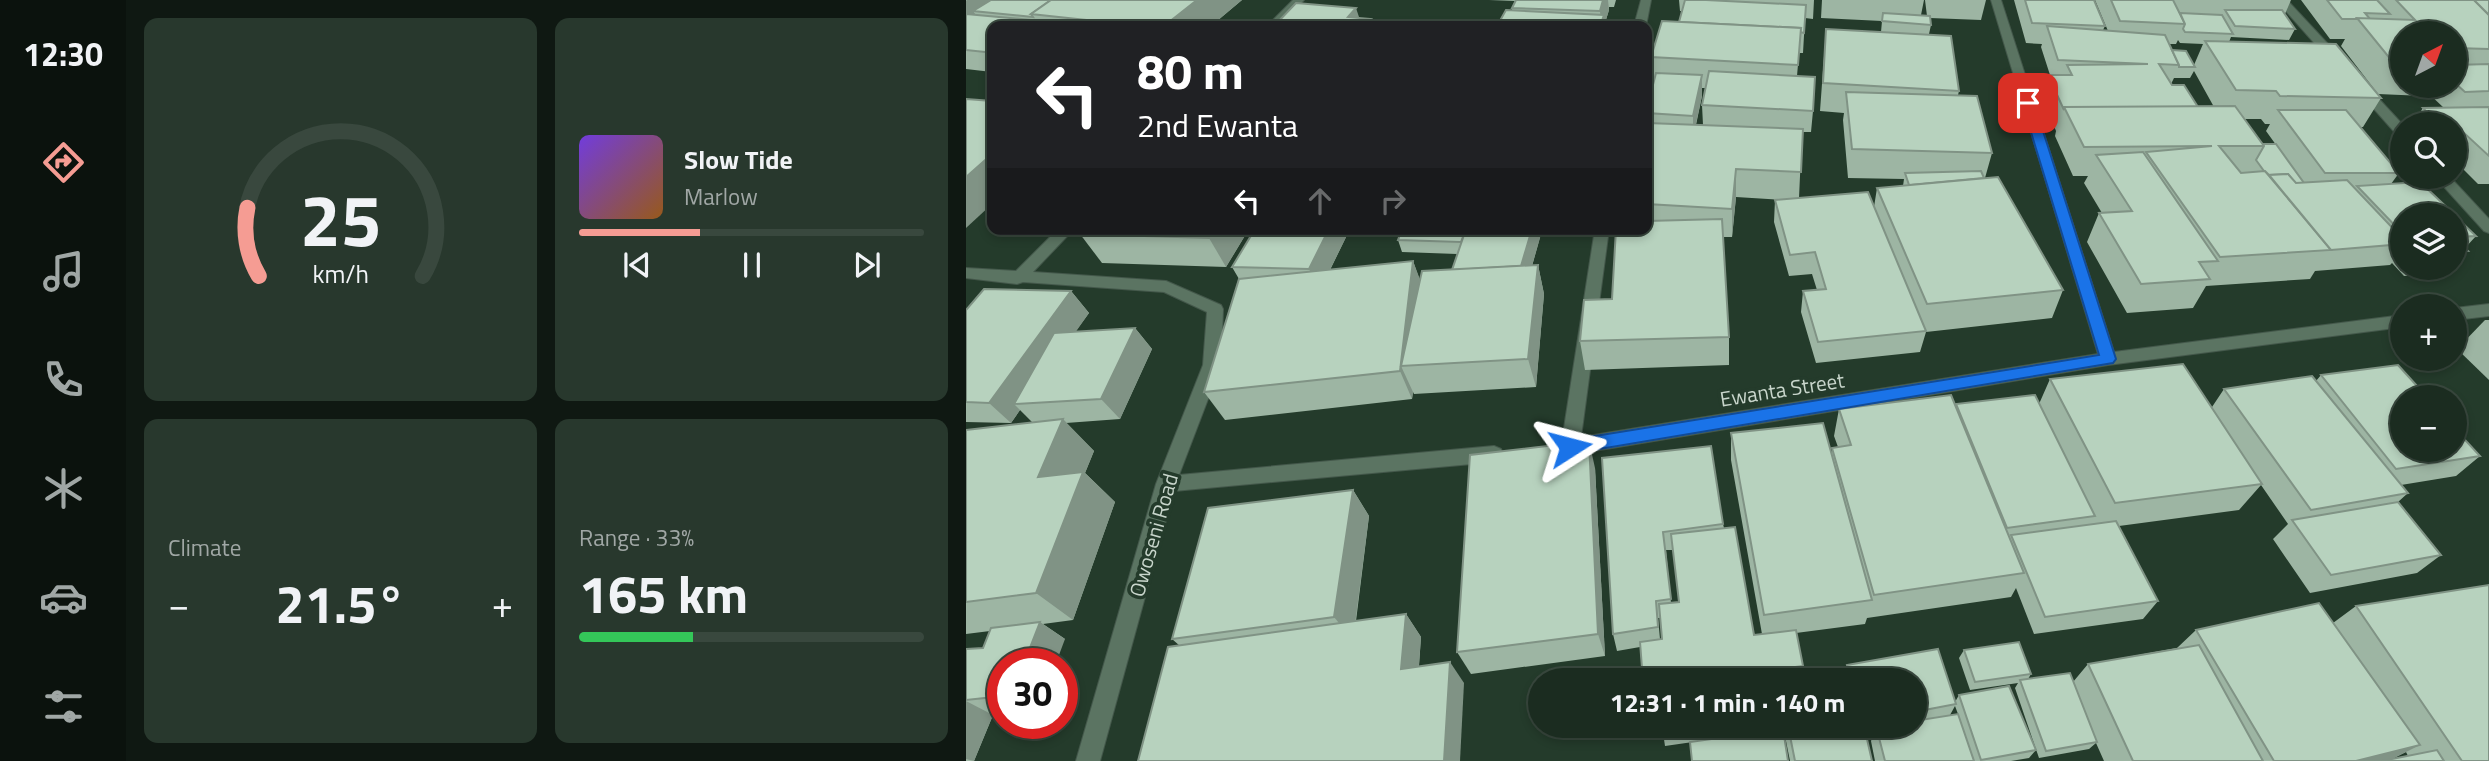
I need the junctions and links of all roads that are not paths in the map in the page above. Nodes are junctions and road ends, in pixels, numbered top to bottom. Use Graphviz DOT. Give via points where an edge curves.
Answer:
graph roads {
  1 [pos="1299,0"];
  2 [pos="1646,0"];
  3 [pos="1996,0"];
  4 [pos="2281,0"];
  5 [pos="1278,21"];
  6 [pos="1641,21"];
  7 [pos="2346,72"];
  8 [pos="2356,82"];
  9 [pos="2390,119"];
  10 [pos="2453,189"];
  11 [pos="2489,228"];
  12 [pos="1061,235"];
  13 [pos="1601,235"];
  14 [pos="966,273"];
  15 [pos="1017,279"];
  16 [pos="2489,310"];
  17 [pos="2467,313"];
  18 [pos="2390,323"];
  19 [pos="2108,359"];
  20 [pos="1570,447"];
  21 [pos="1542,449"];
  22 [pos="1514,452"];
  23 [pos="1166,484"];
  24 [pos="1088,761"];
  1 -- 5 [label="street"];
  2 -- 6 [label="street"];
  3 -- 19 [label="street"];
  4 -- 7 [label="street"];
  8 -- 9 [label="street"];
  10 -- 11 [label="street"];
  12 -- 15 [label="street"];
  13 -- 20 [label="street"];
  14 -- 15 [label="street"];
  15 -- 23 [label="street, Owoseni Road" via="1166,287 1215,309 1212,365"];
  16 -- 17 [label="street"];
  18 -- 19 [label="street, Ewanta Street"];
  19 -- 20 [label="street, Ewanta Street"];
  20 -- 21 [label="street, Ewanta Street"];
  22 -- 23 [label="street"];
  23 -- 24 [label="street, Owoseni Road"];
}
